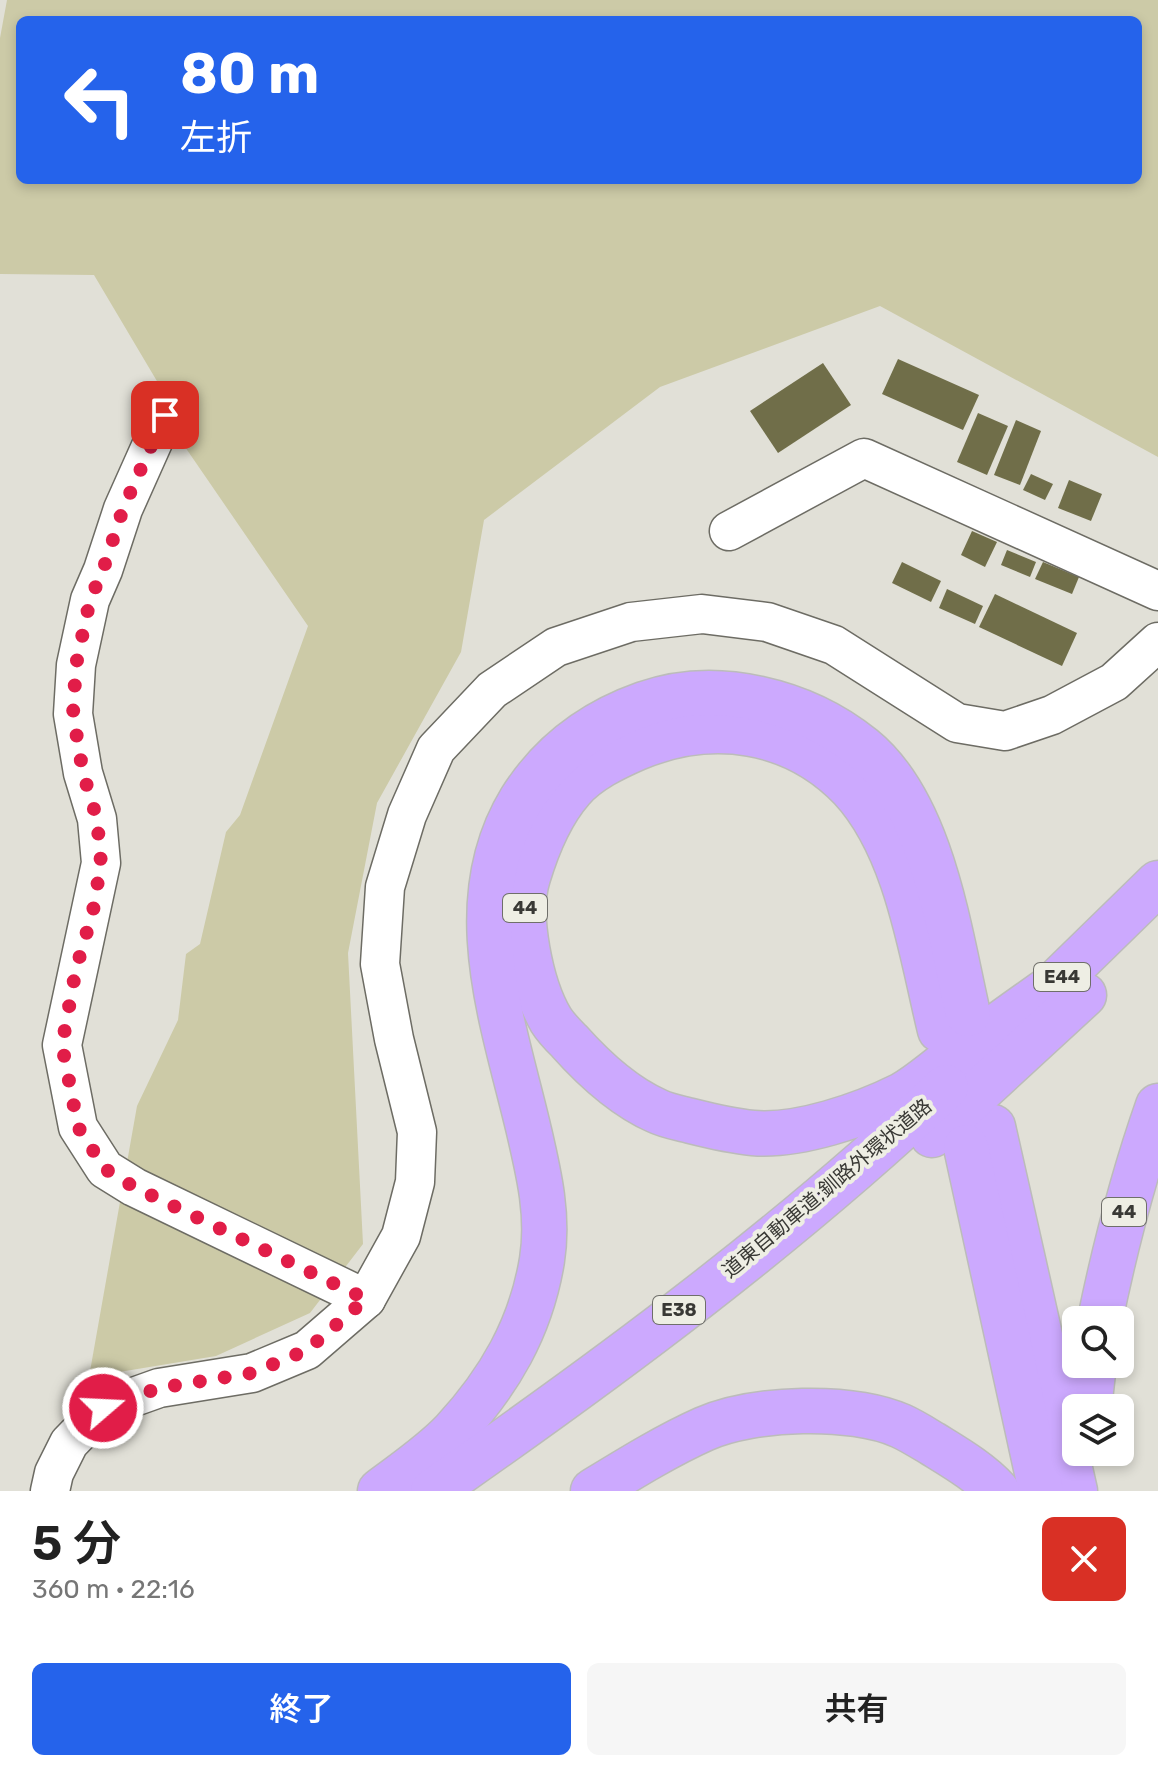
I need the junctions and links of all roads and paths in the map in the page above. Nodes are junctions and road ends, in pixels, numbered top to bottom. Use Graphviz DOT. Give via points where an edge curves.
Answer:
graph roads {
  1 [pos="165,415"];
  2 [pos="729,531"];
  3 [pos="1158,591"];
  4 [pos="1158,642"];
  5 [pos="1158,883"];
  6 [pos="1158,922"];
  7 [pos="1056,984"];
  8 [pos="1158,1106"];
  9 [pos="974,1110"];
  10 [pos="366,1299"];
  11 [pos="1103,1306"];
  12 [pos="1088,1466"];
  13 [pos="50,1491"];
  14 [pos="380,1491"];
  15 [pos="433,1491"];
  16 [pos="471,1491"];
  17 [pos="593,1491"];
  18 [pos="997,1491"];
  19 [pos="1041,1491"];
  20 [pos="1075,1491"];
  21 [pos="1089,1491"];
  1 -- 10 [label="street" via="90,600 76,665 73,714 97,819 101,863 62,1045 78,1127 105,1169 134,1187"];
  2 -- 3 [label="street" via="864,458"];
  4 -- 10 [label="street" via="1114,682 1052,715 1005,731 957,723 834,645 767,622 702,614 631,622 556,647 492,690 436,749 407,815 385,887 380,964 417,1132 415,1182 401,1236"];
  5 -- 7 [label="highway, 道東自動車道;釧路外環状道路 / E44"];
  6 -- 9 [label="highway, 道東自動車道;釧路外環状道路 / E44"];
  7 -- 9 [label="highway, 道東自動車道;釧路外環状道路 / E44"];
  7 -- 14 [label="highway, 44" via="904,1094 853,1115 800,1129 755,1133 658,1112 615,1086 552,1021 534,978 525,928 526,881 545,832 573,789 609,760 689,732 723,729 792,745 823,763 879,825 954,1022 941,895 911,809 879,762 843,732 808,714 767,701 686,694 605,720 569,744 535,778 512,816 494,869 488,923 494,987 544,1195 542,1258 530,1314 510,1358 452,1433"];
  8 -- 11 [label="highway, 44" via="1134,1176"];
  9 -- 15 [label="highway, 道東自動車道;釧路外環状道路 / E38" via="915,1116 774,1236"];
  9 -- 16 [label="highway, 道東自動車道;釧路外環状道路 / E38" via="649,1365"];
  9 -- 19 [label="highway"];
  9 -- 20 [label="highway"];
  10 -- 13 [label="street" via="307,1350 252,1373 159,1388 103,1408 69,1443"];
  12 -- 21 [label="highway"];
  17 -- 18 [label="highway" via="706,1428 756,1414 802,1411 848,1413 899,1425 942,1449"];
}
